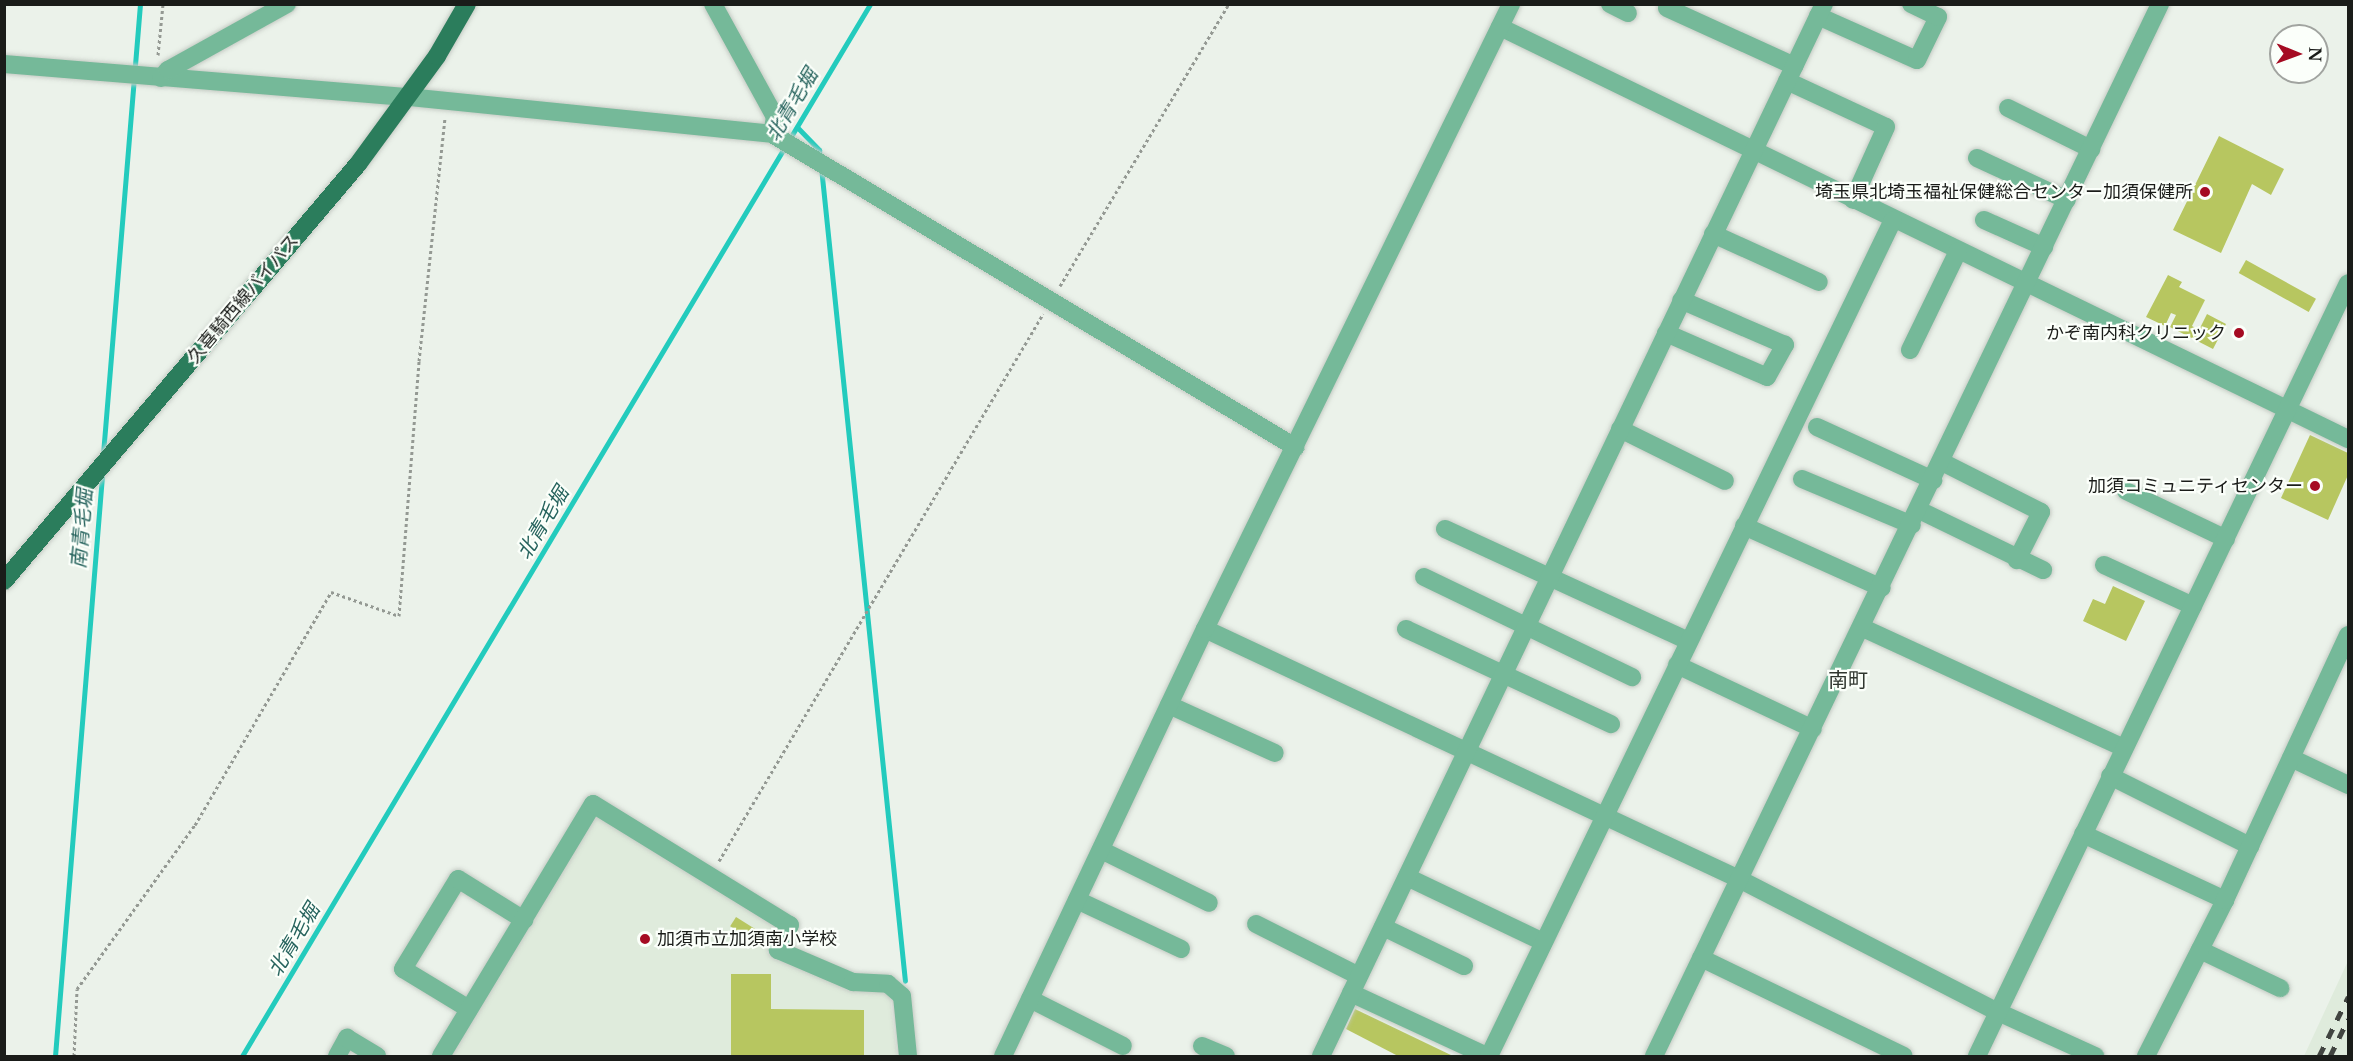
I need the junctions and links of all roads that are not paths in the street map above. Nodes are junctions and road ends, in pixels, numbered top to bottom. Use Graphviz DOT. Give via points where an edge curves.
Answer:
graph roads {
  1 [pos="287,4"];
  2 [pos="467,4"];
  3 [pos="713,4"];
  4 [pos="1511,4"];
  5 [pos="1610,4"];
  6 [pos="1911,4"];
  7 [pos="2160,4"];
  8 [pos="1667,8"];
  9 [pos="1821,10"];
  10 [pos="1628,13"];
  11 [pos="1500,27"];
  12 [pos="4,64"];
  13 [pos="1790,73"];
  14 [pos="154,77"];
  15 [pos="409,97"];
  16 [pos="2008,108"];
  17 [pos="775,129"];
  18 [pos="2091,149"];
  19 [pos="1752,151"];
  20 [pos="1977,158"];
  21 [pos="1853,200"];
  22 [pos="2067,200"];
  23 [pos="1893,220"];
  24 [pos="1984,220"];
  25 [pos="1713,234"];
  26 [pos="2044,247"];
  27 [pos="1958,251"];
  28 [pos="1820,282"];
  29 [pos="2349,284"];
  30 [pos="2026,285"];
  31 [pos="1682,300"];
  32 [pos="1666,333"];
  33 [pos="1910,350"];
  34 [pos="2289,411"];
  35 [pos="1817,428"];
  36 [pos="1620,429"];
  37 [pos="2349,439"];
  38 [pos="1295,447"];
  39 [pos="1942,462"];
  40 [pos="1802,479"];
  41 [pos="1933,480"];
  42 [pos="1725,481"];
  43 [pos="2126,491"];
  44 [pos="1915,518"];
  45 [pos="1744,526"];
  46 [pos="1445,529"];
  47 [pos="2226,539"];
  48 [pos="2017,560"];
  49 [pos="2104,565"];
  50 [pos="2043,570"];
  51 [pos="1424,577"];
  52 [pos="1550,577"];
  53 [pos="4,581"];
  54 [pos="1882,588"];
  55 [pos="2193,606"];
  56 [pos="1527,624"];
  57 [pos="1863,628"];
  58 [pos="1205,629"];
  59 [pos="1406,629"];
  60 [pos="2349,635"];
  61 [pos="1689,641"];
  62 [pos="2344,656"];
  63 [pos="1677,665"];
  64 [pos="1503,675"];
  65 [pos="1632,677"];
  66 [pos="1169,705"];
  67 [pos="1611,724"];
  68 [pos="1813,729"];
  69 [pos="2124,748"];
  70 [pos="1468,749"];
  71 [pos="1275,753"];
  72 [pos="2291,758"];
  73 [pos="2110,776"];
  74 [pos="2349,785"];
  75 [pos="1604,814"];
  76 [pos="2083,834"];
  77 [pos="2250,846"];
  78 [pos="1101,850"];
  79 [pos="1407,877"];
  80 [pos="1739,879"];
  81 [pos="1077,900"];
  82 [pos="2225,900"];
  83 [pos="1209,903"];
  84 [pos="524,920"];
  85 [pos="1256,924"];
  86 [pos="1383,927"];
  87 [pos="1544,942"];
  88 [pos="1181,949"];
  89 [pos="2200,950"];
  90 [pos="1701,958"];
  91 [pos="1464,966"];
  92 [pos="1359,976"];
  93 [pos="2280,988"];
  94 [pos="1351,993"];
  95 [pos="1030,999"];
  96 [pos="470,1009"];
  97 [pos="1998,1012"];
  98 [pos="1123,1046"];
  99 [pos="1202,1046"];
  100 [pos="337,1056"];
  101 [pos="377,1056"];
  102 [pos="441,1056"];
  103 [pos="908,1056"];
  104 [pos="1003,1056"];
  105 [pos="1226,1056"];
  106 [pos="1321,1056"];
  107 [pos="1488,1056"];
  108 [pos="1654,1056"];
  109 [pos="1904,1056"];
  110 [pos="1977,1056"];
  111 [pos="2095,1056"];
  112 [pos="2146,1056"];
  1 -- 14 [label="street"];
  2 -- 15 [label="main road, 久喜騎西線バイパス"];
  3 -- 17 [label="street"];
  4 -- 11 [label="street"];
  5 -- 10 [label="street"];
  6 -- 9 [label="street" via="1938,17 1917,60"];
  7 -- 18 [label="street"];
  8 -- 13 [label="street"];
  9 -- 13 [label="street"];
  11 -- 19 [label="street"];
  11 -- 38 [label="street"];
  12 -- 14 [label="street"];
  13 -- 19 [label="street"];
  13 -- 21 [label="street" via="1886,127"];
  14 -- 15 [label="street"];
  15 -- 17 [label="street"];
  15 -- 53 [label="main road, 久喜騎西線バイパス" via="358,164"];
  16 -- 18 [label="street"];
  17 -- 38 [label="street" via="798,149"];
  18 -- 22 [label="street"];
  19 -- 21 [label="street"];
  19 -- 25 [label="street"];
  20 -- 22 [label="street"];
  21 -- 23 [label="street"];
  22 -- 26 [label="street"];
  23 -- 27 [label="street"];
  23 -- 45 [label="street"];
  24 -- 26 [label="street"];
  25 -- 28 [label="street"];
  25 -- 31 [label="street"];
  26 -- 30 [label="street"];
  27 -- 30 [label="street"];
  27 -- 33 [label="street"];
  29 -- 34 [label="street"];
  30 -- 34 [label="street"];
  30 -- 39 [label="street"];
  31 -- 32 [label="street"];
  31 -- 32 [label="street" via="1785,345 1767,377"];
  32 -- 36 [label="street"];
  34 -- 37 [label="street"];
  34 -- 47 [label="street"];
  35 -- 41 [label="street"];
  36 -- 42 [label="street"];
  36 -- 52 [label="street"];
  38 -- 58 [label="street"];
  39 -- 41 [label="street"];
  39 -- 48 [label="street" via="2041,512"];
  40 -- 44 [label="street"];
  41 -- 44 [label="street"];
  43 -- 47 [label="street"];
  44 -- 48 [label="street"];
  44 -- 54 [label="street"];
  45 -- 54 [label="street"];
  45 -- 61 [label="street"];
  46 -- 52 [label="street"];
  47 -- 55 [label="street"];
  48 -- 50 [label="street"];
  49 -- 55 [label="street"];
  51 -- 56 [label="street"];
  52 -- 56 [label="street"];
  52 -- 61 [label="street"];
  54 -- 57 [label="street"];
  55 -- 69 [label="street"];
  56 -- 64 [label="street"];
  56 -- 65 [label="street"];
  57 -- 68 [label="street"];
  57 -- 69 [label="street"];
  58 -- 66 [label="street"];
  58 -- 70 [label="street"];
  59 -- 64 [label="street"];
  60 -- 62 [label="street"];
  61 -- 63 [label="street"];
  62 -- 72 [label="street"];
  63 -- 68 [label="street"];
  63 -- 75 [label="street"];
  64 -- 67 [label="street"];
  64 -- 70 [label="street"];
  66 -- 71 [label="street"];
  66 -- 78 [label="street"];
  68 -- 80 [label="street"];
  69 -- 73 [label="street"];
  70 -- 75 [label="street"];
  70 -- 79 [label="street"];
  72 -- 74 [label="street"];
  72 -- 77 [label="street"];
  73 -- 76 [label="street"];
  73 -- 77 [label="street"];
  75 -- 80 [label="street"];
  75 -- 87 [label="street"];
  76 -- 82 [label="street"];
  76 -- 97 [label="street"];
  77 -- 82 [label="street"];
  78 -- 81 [label="street"];
  78 -- 83 [label="street"];
  79 -- 86 [label="street"];
  79 -- 87 [label="street"];
  80 -- 90 [label="street"];
  80 -- 97 [label="street"];
  81 -- 88 [label="street"];
  81 -- 95 [label="street"];
  82 -- 89 [label="street"];
  84 -- 96 [label="street"];
  84 -- 96 [label="street" via="458,879 403,969"];
  84 -- 103 [label="street" via="593,804 790,925 778,950 853,982 888,984 902,996"];
  85 -- 92 [label="street"];
  86 -- 91 [label="street"];
  86 -- 92 [label="street"];
  87 -- 107 [label="street"];
  89 -- 93 [label="street"];
  89 -- 112 [label="street"];
  90 -- 108 [label="street"];
  90 -- 109 [label="street"];
  92 -- 94 [label="street"];
  94 -- 106 [label="street"];
  94 -- 107 [label="street"];
  95 -- 98 [label="street"];
  95 -- 104 [label="street"];
  96 -- 102 [label="street"];
  97 -- 110 [label="street"];
  97 -- 111 [label="street"];
  99 -- 105 [label="street"];
  100 -- 101 [label="street" via="347,1038"];
}
